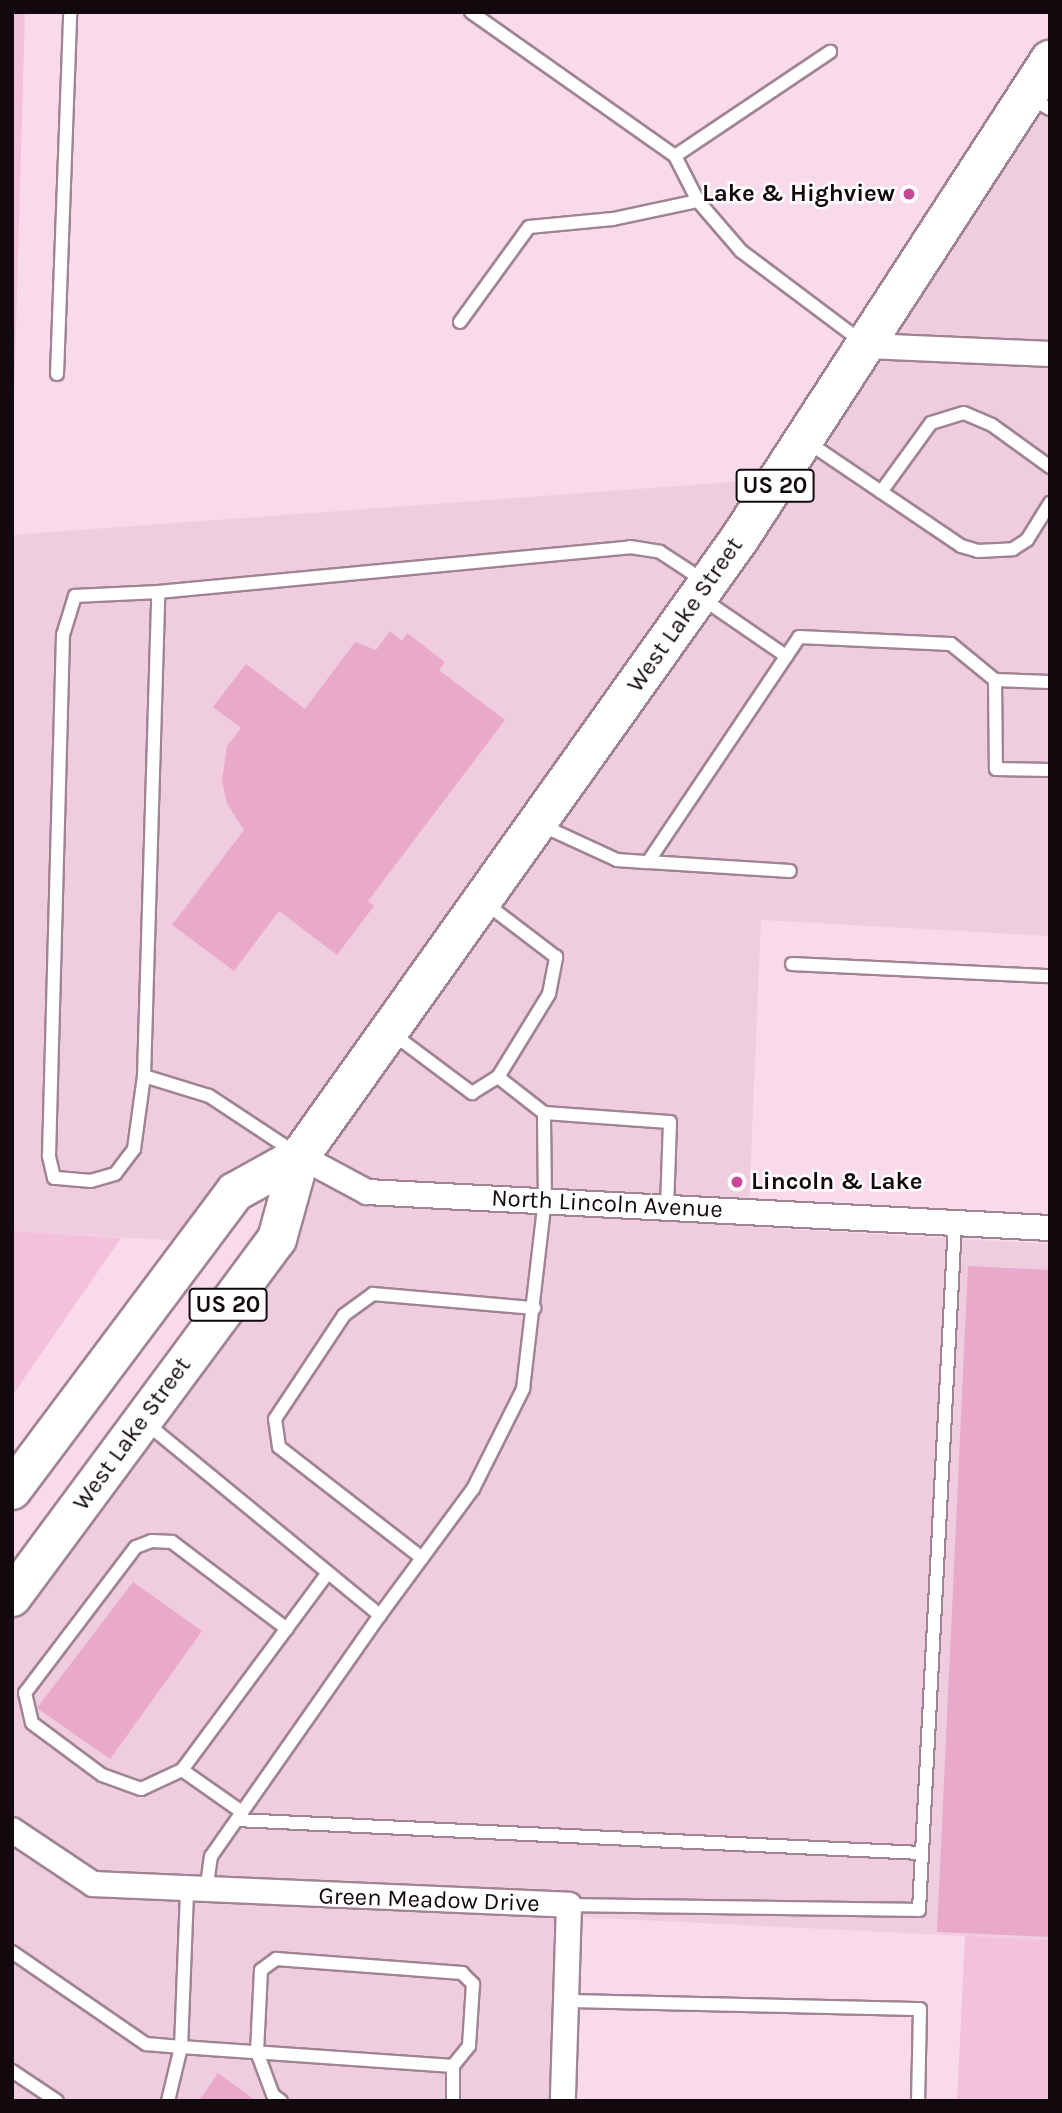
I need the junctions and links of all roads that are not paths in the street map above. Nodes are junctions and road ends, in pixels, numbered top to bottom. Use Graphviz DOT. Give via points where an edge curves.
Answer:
graph roads {
  1 [pos="70,12"];
  2 [pos="471,12"];
  3 [pos="830,52"];
  4 [pos="1050,60"];
  5 [pos="1038,102"];
  6 [pos="675,156"];
  7 [pos="698,201"];
  8 [pos="460,322"];
  9 [pos="868,346"];
  10 [pos="1050,354"];
  11 [pos="57,374"];
  12 [pos="805,441"];
  13 [pos="1050,467"];
  14 [pos="881,492"];
  15 [pos="1050,503"];
  16 [pos="703,590"];
  17 [pos="158,592"];
  18 [pos="786,656"];
  19 [pos="995,680"];
  20 [pos="1050,682"];
  21 [pos="1050,770"];
  22 [pos="537,823"];
  23 [pos="648,862"];
  24 [pos="790,871"];
  25 [pos="482,901"];
  26 [pos="792,964"];
  27 [pos="1050,976"];
  28 [pos="389,1031"];
  29 [pos="144,1076"];
  30 [pos="498,1077"];
  31 [pos="544,1113"];
  32 [pos="300,1156"];
  33 [pos="545,1200"];
  34 [pos="667,1207"];
  35 [pos="955,1223"];
  36 [pos="1050,1228"];
  37 [pos="534,1308"];
  38 [pos="143,1420"];
  39 [pos="12,1490"];
  40 [pos="422,1558"];
  41 [pos="328,1573"];
  42 [pos="12,1597"];
  43 [pos="380,1615"];
  44 [pos="287,1629"];
  45 [pos="182,1769"];
  46 [pos="239,1816"];
  47 [pos="12,1830"];
  48 [pos="922,1853"];
  49 [pos="197,1892"];
  50 [pos="569,1905"];
  51 [pos="12,1952"];
  52 [pos="566,2001"];
  53 [pos="181,2047"];
  54 [pos="257,2052"];
  55 [pos="453,2066"];
  56 [pos="12,2071"];
  57 [pos="57,2101"];
  58 [pos="168,2101"];
  59 [pos="281,2101"];
  60 [pos="453,2101"];
  61 [pos="563,2101"];
  62 [pos="918,2101"];
  1 -- 11 [label="lane"];
  2 -- 6 [label="lane"];
  3 -- 6 [label="lane"];
  4 -- 5 [label="main road, West Lake Street / US 20"];
  5 -- 9 [label="main road, West Lake Street / US 20"];
  6 -- 7 [label="lane"];
  7 -- 8 [label="lane" via="613,219 529,227"];
  7 -- 9 [label="lane" via="741,251"];
  9 -- 10 [label="street"];
  9 -- 12 [label="main road, West Lake Street / US 20"];
  12 -- 14 [label="lane"];
  12 -- 16 [label="main road, West Lake Street / US 20"];
  13 -- 14 [label="lane" via="992,425 964,414 931,423"];
  14 -- 15 [label="lane" via="961,546 978,551 1013,549 1027,540"];
  16 -- 17 [label="lane" via="660,552 631,547"];
  16 -- 18 [label="lane"];
  16 -- 22 [label="main road, West Lake Street / US 20"];
  17 -- 29 [label="lane"];
  17 -- 29 [label="lane" via="75,596 63,635 49,1156 54,1178 91,1181 115,1174 134,1149"];
  18 -- 19 [label="lane" via="799,636 951,644"];
  18 -- 23 [label="lane"];
  19 -- 20 [label="lane"];
  19 -- 21 [label="lane" via="996,769"];
  22 -- 23 [label="lane" via="617,860"];
  22 -- 25 [label="main road, West Lake Street / US 20"];
  23 -- 24 [label="lane"];
  25 -- 28 [label="main road, West Lake Street / US 20"];
  25 -- 30 [label="lane" via="556,957 549,994"];
  26 -- 27 [label="lane"];
  28 -- 30 [label="lane" via="472,1093"];
  28 -- 32 [label="main road, West Lake Street / US 20"];
  29 -- 32 [label="lane" via="209,1096"];
  30 -- 31 [label="lane"];
  31 -- 33 [label="lane"];
  31 -- 34 [label="lane" via="670,1122"];
  32 -- 33 [label="street, North Lincoln Avenue" via="367,1192"];
  32 -- 38 [label="main road, West Lake Street / US 20" via="277,1239"];
  32 -- 39 [label="main road, West Lake Street / US 20" via="234,1192"];
  33 -- 34 [label="street, North Lincoln Avenue"];
  33 -- 37 [label="lane"];
  34 -- 35 [label="street, North Lincoln Avenue"];
  35 -- 36 [label="street, North Lincoln Avenue"];
  35 -- 48 [label="lane"];
  37 -- 40 [label="lane" via="523,1389 473,1489"];
  37 -- 40 [label="lane" via="373,1294 344,1315 275,1419 279,1447"];
  38 -- 41 [label="lane"];
  38 -- 42 [label="main road, West Lake Street / US 20"];
  40 -- 43 [label="lane"];
  41 -- 43 [label="lane"];
  41 -- 44 [label="lane"];
  43 -- 46 [label="lane"];
  44 -- 45 [label="lane"];
  44 -- 45 [label="lane" via="172,1542 152,1541 136,1547 25,1693 32,1723 102,1775 141,1789"];
  45 -- 46 [label="lane"];
  46 -- 48 [label="lane"];
  46 -- 49 [label="lane" via="211,1856"];
  47 -- 49 [label="street, Green Meadow Drive" via="93,1884"];
  48 -- 50 [label="lane" via="919,1910"];
  49 -- 50 [label="street, Green Meadow Drive"];
  49 -- 53 [label="lane"];
  50 -- 52 [label="street, Green Meadow Drive"];
  51 -- 53 [label="lane" via="146,2044"];
  52 -- 61 [label="street, Green Meadow Drive"];
  52 -- 62 [label="lane" via="920,2009"];
  53 -- 54 [label="lane"];
  53 -- 58 [label="lane"];
  54 -- 55 [label="lane"];
  54 -- 55 [label="lane" via="261,1970 276,1959 462,1973 473,1984 469,2046"];
  54 -- 59 [label="lane" via="273,2095"];
  55 -- 60 [label="lane"];
  56 -- 57 [label="lane"];
}
